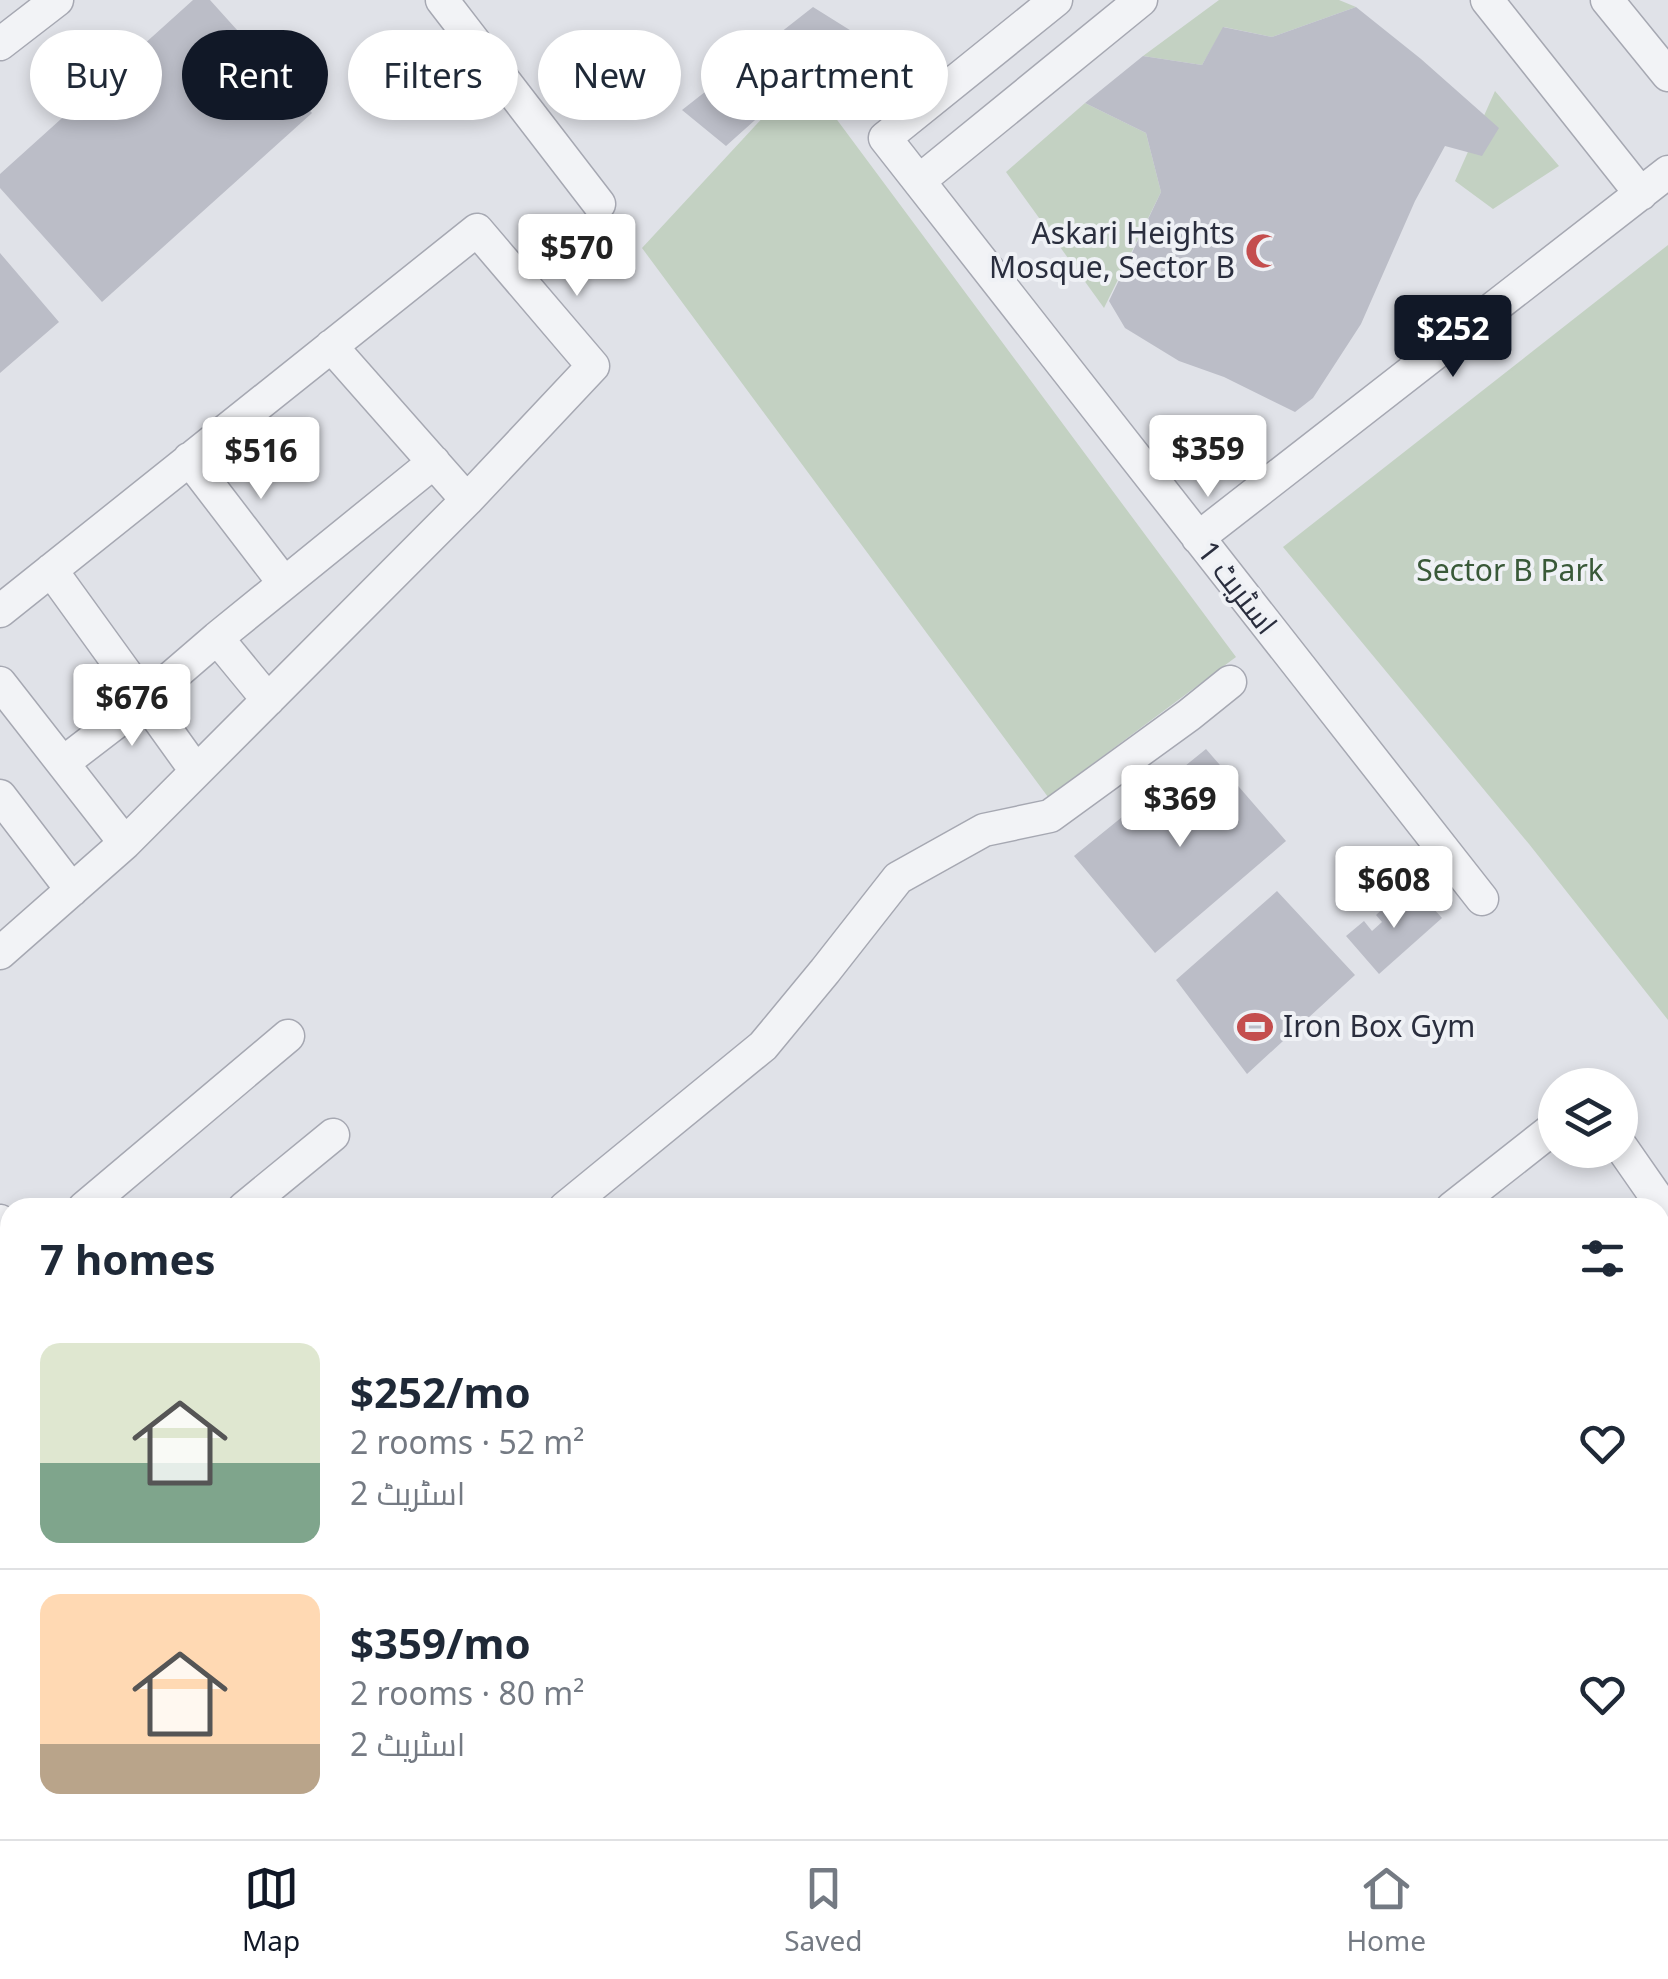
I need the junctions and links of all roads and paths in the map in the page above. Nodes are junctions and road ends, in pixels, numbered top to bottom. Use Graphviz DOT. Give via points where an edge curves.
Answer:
graph roads {
  1 [pos="57,0"];
  2 [pos="442,0"];
  3 [pos="1056,0"];
  4 [pos="1140,0"];
  5 [pos="1487,0"];
  6 [pos="1607,0"];
  7 [pos="0,44"];
  8 [pos="1668,75"];
  9 [pos="1668,172"];
  10 [pos="919,181"];
  11 [pos="1641,194"];
  12 [pos="599,204"];
  13 [pos="331,346"];
  14 [pos="189,460"];
  15 [pos="434,462"];
  16 [pos="467,500"];
  17 [pos="1198,538"];
  18 [pos="51,570"];
  19 [pos="284,583"];
  20 [pos="0,611"];
  21 [pos="218,638"];
  22 [pos="1230,682"];
  23 [pos="0,683"];
  24 [pos="145,700"];
  25 [pos="268,700"];
  26 [pos="63,763"];
  27 [pos="196,772"];
  28 [pos="0,796"];
  29 [pos="125,843"];
  30 [pos="72,890"];
  31 [pos="1482,899"];
  32 [pos="1,949"];
  33 [pos="288,1036"];
  34 [pos="333,1135"];
  35 [pos="1538,1141"];
  36 [pos="1636,1168"];
  37 [pos="96,1198"];
  38 [pos="256,1198"];
  39 [pos="577,1198"];
  40 [pos="1465,1198"];
  41 [pos="1657,1198"];
  1 -- 7 [label="street"];
  2 -- 12 [label="street"];
  3 -- 10 [label="street, اسٹریٹ 1" via="885,138"];
  4 -- 10 [label="street"];
  5 -- 11 [label="street"];
  6 -- 8 [label="street"];
  9 -- 11 [label="street"];
  10 -- 17 [label="street, اسٹریٹ 1"];
  11 -- 17 [label="street"];
  13 -- 14 [label="street"];
  13 -- 15 [label="street"];
  13 -- 16 [label="street" via="477,230 593,366"];
  14 -- 18 [label="street"];
  14 -- 19 [label="street"];
  15 -- 16 [label="street"];
  15 -- 19 [label="street"];
  16 -- 25 [label="street"];
  17 -- 31 [label="street, اسٹریٹ 1"];
  18 -- 20 [label="street"];
  18 -- 24 [label="street"];
  19 -- 21 [label="street"];
  21 -- 24 [label="street"];
  21 -- 25 [label="street"];
  22 -- 39 [label="street" via="1050,816 984,830 898,878 763,1046"];
  23 -- 26 [label="street"];
  24 -- 26 [label="street"];
  24 -- 27 [label="street"];
  25 -- 27 [label="street"];
  26 -- 29 [label="street"];
  27 -- 29 [label="street"];
  28 -- 30 [label="street"];
  29 -- 30 [label="street"];
  30 -- 32 [label="street"];
  33 -- 37 [label="street"];
  34 -- 38 [label="street"];
  35 -- 40 [label="street"];
  36 -- 41 [label="street"];
}
